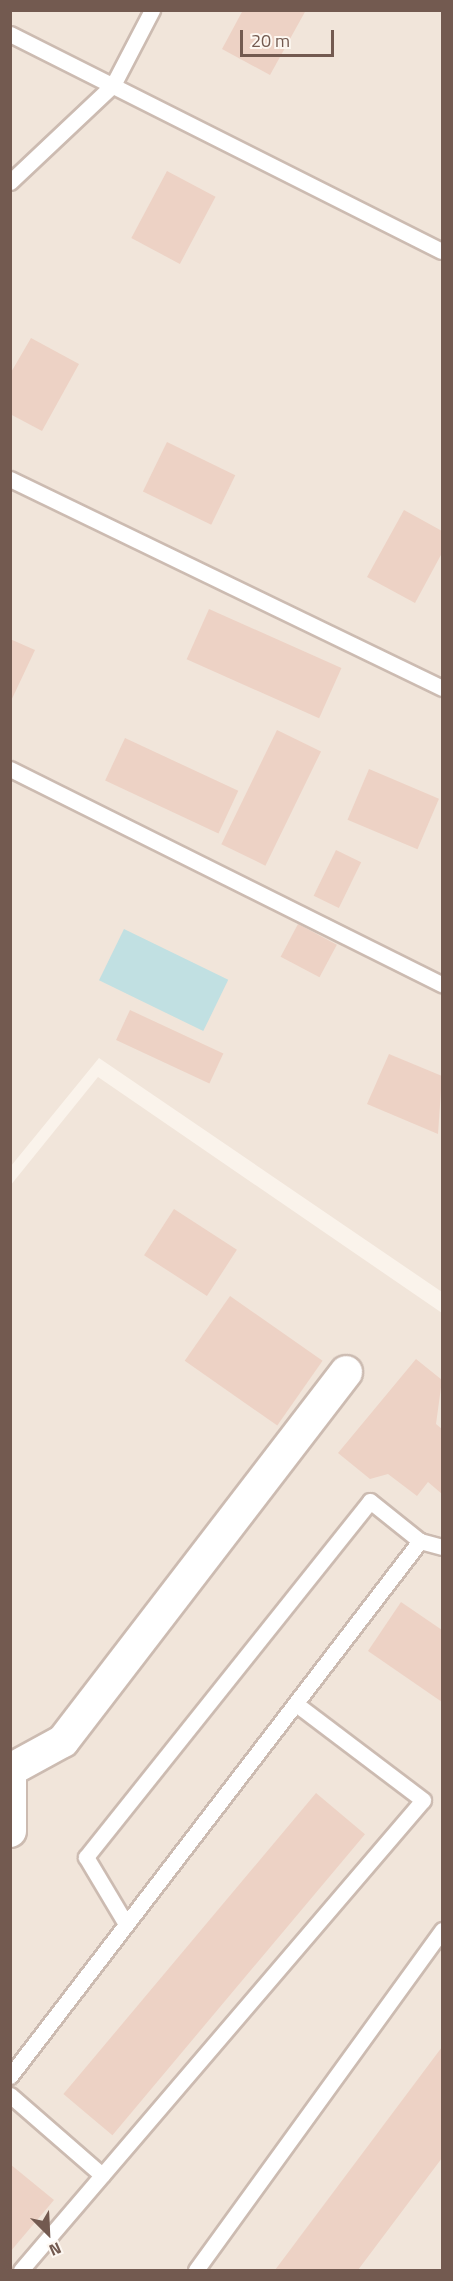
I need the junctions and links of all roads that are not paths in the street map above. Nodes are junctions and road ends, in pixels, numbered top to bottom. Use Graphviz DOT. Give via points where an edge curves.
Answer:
graph roads {
  1 [pos="152,10"];
  2 [pos="10,34"];
  3 [pos="113,85"];
  4 [pos="10,182"];
  5 [pos="442,251"];
  6 [pos="10,479"];
  7 [pos="442,688"];
  8 [pos="10,769"];
  9 [pos="442,984"];
  10 [pos="346,1372"];
  11 [pos="420,1541"];
  12 [pos="442,1548"];
  13 [pos="296,1704"];
  14 [pos="10,1770"];
  15 [pos="10,1776"];
  16 [pos="10,1831"];
  17 [pos="126,1924"];
  18 [pos="442,1930"];
  19 [pos="10,2076"];
  20 [pos="10,2095"];
  21 [pos="102,2175"];
  22 [pos="21,2271"];
  23 [pos="196,2271"];
  1 -- 3 [label="lane"];
  2 -- 3 [label="lane"];
  3 -- 4 [label="lane"];
  3 -- 5 [label="lane"];
  6 -- 7 [label="lane"];
  8 -- 9 [label="lane"];
  10 -- 14 [label="street" via="63,1741"];
  11 -- 12 [label="lane"];
  11 -- 13 [label="lane"];
  11 -- 17 [label="lane" via="370,1501 86,1857"];
  13 -- 17 [label="lane"];
  13 -- 21 [label="lane" via="423,1800"];
  15 -- 16 [label="street"];
  17 -- 19 [label="lane"];
  18 -- 23 [label="lane"];
  20 -- 21 [label="lane"];
  21 -- 22 [label="lane"];
}
